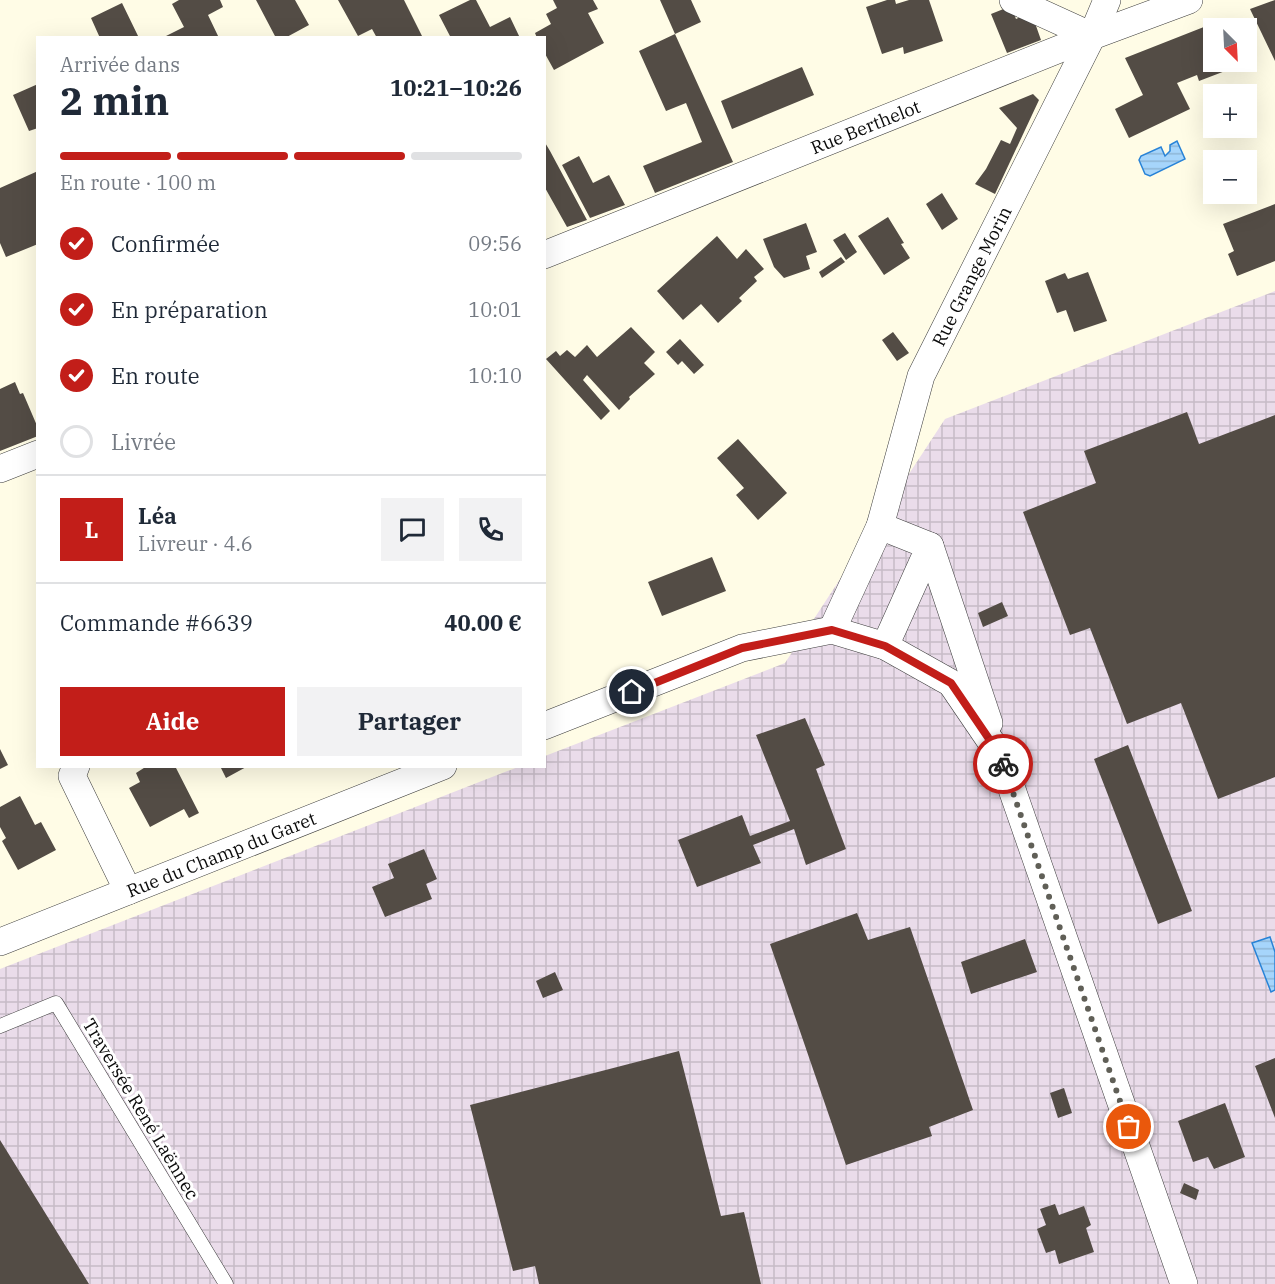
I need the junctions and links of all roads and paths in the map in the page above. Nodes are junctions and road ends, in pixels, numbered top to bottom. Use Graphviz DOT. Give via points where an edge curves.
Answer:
graph roads {
  1 [pos="1013,0"];
  2 [pos="1107,0"];
  3 [pos="1189,0"];
  4 [pos="1092,36"];
  5 [pos="546,254"];
  6 [pos="36,455"];
  7 [pos="0,469"];
  8 [pos="880,526"];
  9 [pos="930,546"];
  10 [pos="832,630"];
  11 [pos="885,646"];
  12 [pos="546,725"];
  13 [pos="1000,755"];
  14 [pos="75,768"];
  15 [pos="438,768"];
  16 [pos="128,891"];
  17 [pos="0,942"];
  18 [pos="0,1026"];
  19 [pos="226,1284"];
  20 [pos="1184,1284"];
  1 -- 4 [label="street"];
  2 -- 4 [label="street, Rue Grange Morin"];
  3 -- 4 [label="street, Rue Berthelot"];
  4 -- 5 [label="street, Rue Berthelot"];
  4 -- 8 [label="street, Rue Grange Morin" via="921,376"];
  6 -- 7 [label="street"];
  8 -- 9 [label="street"];
  8 -- 10 [label="street, Rue Grange Morin"];
  9 -- 11 [label="street"];
  9 -- 13 [label="street"];
  10 -- 11 [label="street"];
  10 -- 12 [label="street" via="742,648"];
  11 -- 13 [label="street" via="951,683"];
  13 -- 20 [label="street"];
  14 -- 16 [label="street" via="72,776"];
  15 -- 16 [label="street, Rue du Champ du Garet"];
  16 -- 17 [label="street, Rue du Champ du Garet"];
  18 -- 19 [label="lane, Traversée René Laënnec" via="56,1003"];
}
